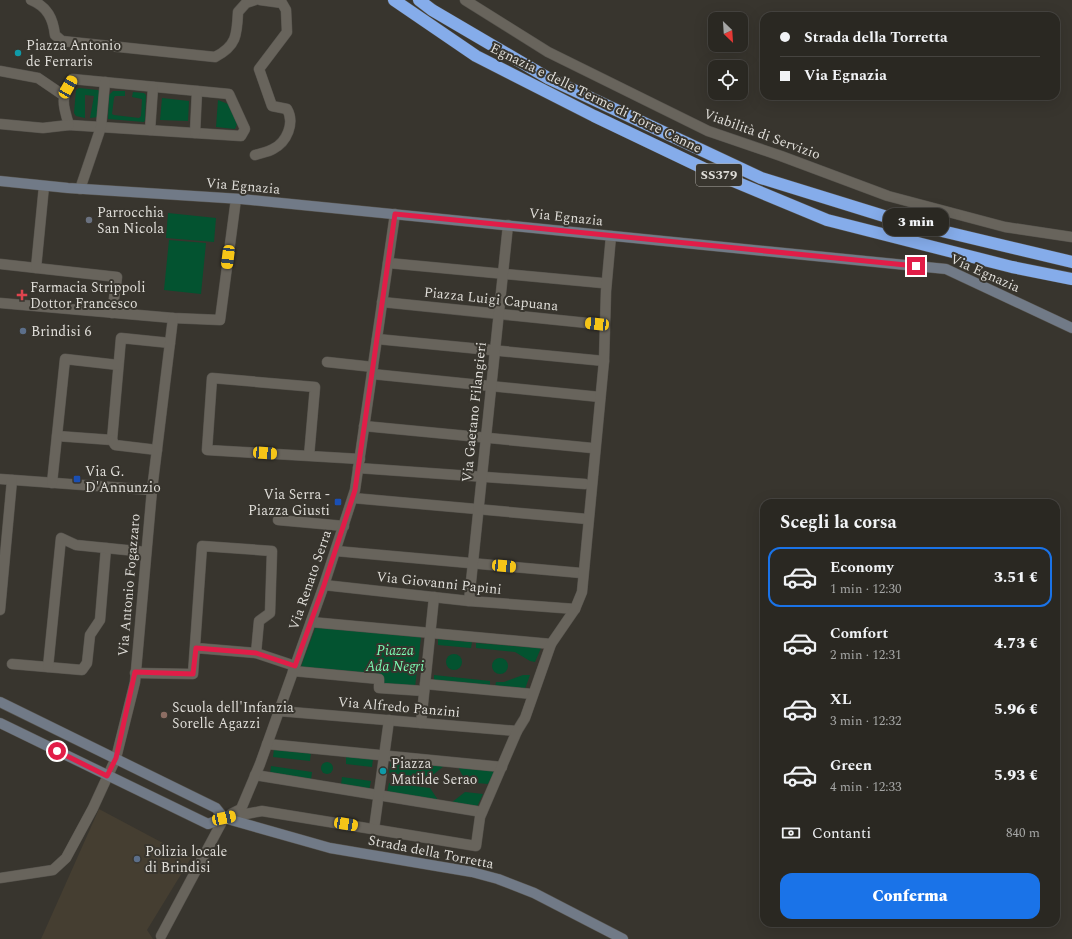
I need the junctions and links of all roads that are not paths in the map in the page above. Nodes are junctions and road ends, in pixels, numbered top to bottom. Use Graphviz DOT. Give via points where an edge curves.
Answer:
graph roads {
  1 [pos="31,0"];
  2 [pos="255,0"];
  3 [pos="260,0"];
  4 [pos="394,0"];
  5 [pos="419,0"];
  6 [pos="465,0"];
  7 [pos="1,70"];
  8 [pos="105,82"];
  9 [pos="153,87"];
  10 [pos="197,91"];
  11 [pos="63,95"];
  12 [pos="0,124"];
  13 [pos="69,125"];
  14 [pos="101,127"];
  15 [pos="150,130"];
  16 [pos="195,133"];
  17 [pos="255,156"];
  18 [pos="0,181"];
  19 [pos="44,186"];
  20 [pos="80,189"];
  21 [pos="236,199"];
  22 [pos="395,214"];
  23 [pos="508,226"];
  24 [pos="612,236"];
  25 [pos="1072,237"];
  26 [pos="1072,262"];
  27 [pos="388,263"];
  28 [pos="0,264"];
  29 [pos="36,268"];
  30 [pos="503,273"];
  31 [pos="1072,279"];
  32 [pos="602,283"];
  33 [pos="382,302"];
  34 [pos="0,303"];
  35 [pos="112,313"];
  36 [pos="498,315"];
  37 [pos="173,318"];
  38 [pos="597,324"];
  39 [pos="1072,328"];
  40 [pos="377,339"];
  41 [pos="170,343"];
  42 [pos="495,351"];
  43 [pos="604,361"];
  44 [pos="327,362"];
  45 [pos="118,365"];
  46 [pos="373,371"];
  47 [pos="491,387"];
  48 [pos="600,397"];
  49 [pos="364,426"];
  50 [pos="57,436"];
  51 [pos="486,438"];
  52 [pos="112,440"];
  53 [pos="592,448"];
  54 [pos="157,450"];
  55 [pos="309,456"];
  56 [pos="359,463"];
  57 [pos="482,476"];
  58 [pos="0,479"];
  59 [pos="12,480"];
  60 [pos="52,483"];
  61 [pos="586,484"];
  62 [pos="152,490"];
  63 [pos="353,498"];
  64 [pos="478,509"];
  65 [pos="587,519"];
  66 [pos="278,520"];
  67 [pos="344,526"];
  68 [pos="106,548"];
  69 [pos="336,551"];
  70 [pos="146,552"];
  71 [pos="473,563"];
  72 [pos="581,573"];
  73 [pos="324,585"];
  74 [pos="434,597"];
  75 [pos="470,601"];
  76 [pos="575,609"];
  77 [pos="0,610"];
  78 [pos="311,622"];
  79 [pos="430,634"];
  80 [pos="551,644"];
  81 [pos="196,648"];
  82 [pos="256,653"];
  83 [pos="12,664"];
  84 [pos="48,667"];
  85 [pos="294,668"];
  86 [pos="135,672"];
  87 [pos="424,687"];
  88 [pos="532,694"];
  89 [pos="0,702"];
  90 [pos="279,711"];
  91 [pos="389,720"];
  92 [pos="0,723"];
  93 [pos="421,723"];
  94 [pos="517,731"];
  95 [pos="267,744"];
  96 [pos="384,756"];
  97 [pos="116,758"];
  98 [pos="502,767"];
  99 [pos="255,775"];
  100 [pos="107,776"];
  101 [pos="378,795"];
  102 [pos="482,812"];
  103 [pos="224,818"];
  104 [pos="374,829"];
  105 [pos="0,878"];
  106 [pos="160,936"];
  107 [pos="622,939"];
  1 -- 2 [label="street" via="46,9 53,22 55,35 62,41 215,58 224,53 237,36 238,12 246,3"];
  3 -- 17 [label="street" via="282,3 286,10 287,32 259,69 272,106 287,109 291,116 288,133 274,149"];
  4 -- 31 [label="highway, Egnazia e delle Terme di Torre Canne / SS379" via="476,56 594,116 714,173 827,220"];
  5 -- 26 [label="highway, Egnazia e delle Terme di Torre Canne / SS379" via="548,78 761,178 900,220"];
  6 -- 25 [label="street, Viabilità di Servizio" via="548,52 708,131 888,196 1005,227"];
  7 -- 11 [label="street" via="38,78"];
  8 -- 9 [label="street"];
  8 -- 11 [label="street" via="72,79"];
  8 -- 14 [label="street"];
  9 -- 10 [label="street"];
  9 -- 15 [label="street"];
  10 -- 16 [label="street"];
  10 -- 16 [label="street" via="229,94 245,129 241,136"];
  11 -- 13 [label="street" via="64,111"];
  12 -- 13 [label="street" via="43,128"];
  13 -- 14 [label="street"];
  14 -- 15 [label="street"];
  14 -- 20 [label="street"];
  15 -- 16 [label="street"];
  18 -- 19 [label="street, Via Egnazia"];
  19 -- 20 [label="street, Via Egnazia"];
  19 -- 29 [label="street"];
  20 -- 21 [label="street, Via Egnazia"];
  21 -- 22 [label="street, Via Egnazia"];
  21 -- 37 [label="street" via="220,320"];
  22 -- 23 [label="street, Via Egnazia"];
  22 -- 27 [label="street, Via Renato Serra"];
  23 -- 24 [label="street, Via Egnazia"];
  23 -- 30 [label="street, Via Gaetano Filangieri"];
  24 -- 39 [label="street, Via Egnazia" via="946,268"];
  24 -- 43 [label="street" via="606,291"];
  27 -- 30 [label="street, Piazza Luigi Capuana"];
  27 -- 33 [label="street, Via Renato Serra"];
  28 -- 29 [label="street"];
  29 -- 35 [label="street" via="117,277"];
  30 -- 32 [label="street, Piazza Luigi Capuana"];
  30 -- 36 [label="street, Via Gaetano Filangieri"];
  33 -- 36 [label="street, Piazza Luigi Capuana"];
  33 -- 40 [label="street, Via Renato Serra"];
  34 -- 35 [label="street"];
  35 -- 37 [label="street"];
  36 -- 38 [label="street, Piazza Luigi Capuana"];
  36 -- 42 [label="street, Via Gaetano Filangieri"];
  37 -- 41 [label="street, Via Antonio Fogazzaro"];
  40 -- 42 [label="street"];
  40 -- 46 [label="street, Via Renato Serra"];
  41 -- 45 [label="street" via="121,338"];
  41 -- 54 [label="street, Via Antonio Fogazzaro"];
  42 -- 43 [label="street"];
  42 -- 47 [label="street, Via Gaetano Filangieri"];
  43 -- 48 [label="street"];
  44 -- 46 [label="street"];
  45 -- 50 [label="street" via="65,359"];
  45 -- 52 [label="street"];
  46 -- 47 [label="street"];
  46 -- 49 [label="street, Via Renato Serra"];
  47 -- 48 [label="street"];
  47 -- 51 [label="street, Via Gaetano Filangieri"];
  48 -- 76 [label="street" via="582,592"];
  49 -- 51 [label="street"];
  49 -- 56 [label="street, Via Renato Serra"];
  50 -- 52 [label="street"];
  50 -- 60 [label="street"];
  51 -- 53 [label="street"];
  51 -- 57 [label="street, Via Gaetano Filangieri"];
  52 -- 54 [label="street" via="115,445"];
  54 -- 62 [label="street, Via Antonio Fogazzaro"];
  55 -- 55 [label="street" via="315,387 212,378 207,450"];
  55 -- 56 [label="street"];
  56 -- 57 [label="street"];
  56 -- 63 [label="street, Via Renato Serra"];
  57 -- 61 [label="street"];
  57 -- 64 [label="street, Via Gaetano Filangieri"];
  58 -- 59 [label="street"];
  59 -- 60 [label="street"];
  59 -- 77 [label="street"];
  60 -- 62 [label="street"];
  62 -- 70 [label="street, Via Antonio Fogazzaro"];
  63 -- 64 [label="street"];
  63 -- 67 [label="street, Via Renato Serra"];
  64 -- 65 [label="street"];
  64 -- 71 [label="street, Via Gaetano Filangieri"];
  66 -- 67 [label="street"];
  67 -- 69 [label="street, Via Renato Serra"];
  68 -- 70 [label="street"];
  68 -- 84 [label="street" via="100,620 90,635 87,663 82,670"];
  68 -- 84 [label="street" via="76,545 61,538"];
  69 -- 71 [label="street"];
  69 -- 73 [label="street, Via Renato Serra"];
  70 -- 86 [label="street, Via Antonio Fogazzaro"];
  71 -- 72 [label="street"];
  71 -- 75 [label="street, Via Gaetano Filangieri"];
  73 -- 74 [label="street, Via Giovanni Papini"];
  73 -- 78 [label="street, Via Renato Serra"];
  74 -- 75 [label="street, Via Giovanni Papini"];
  74 -- 79 [label="street"];
  75 -- 76 [label="street, Via Giovanni Papini"];
  76 -- 80 [label="street"];
  78 -- 79 [label="street"];
  78 -- 85 [label="street, Via Renato Serra"];
  79 -- 80 [label="street"];
  79 -- 87 [label="street"];
  80 -- 88 [label="street"];
  81 -- 82 [label="street"];
  81 -- 82 [label="street" via="202,546 272,551 270,613 258,621"];
  81 -- 86 [label="street" via="193,674"];
  82 -- 85 [label="street"];
  83 -- 84 [label="street"];
  85 -- 87 [label="street" via="379,679 379,688"];
  85 -- 90 [label="street, Via Renato Serra"];
  86 -- 97 [label="street, Via Antonio Fogazzaro"];
  87 -- 88 [label="street"];
  87 -- 93 [label="street"];
  88 -- 94 [label="street" via="525,718"];
  89 -- 97 [label="street, Strada della Torretta"];
  90 -- 91 [label="street, Via Alfredo Panzini"];
  90 -- 95 [label="street, Via Renato Serra"];
  91 -- 93 [label="street, Via Alfredo Panzini"];
  91 -- 96 [label="street"];
  92 -- 100 [label="street, Strada della Torretta"];
  93 -- 94 [label="street, Via Alfredo Panzini"];
  94 -- 98 [label="street"];
  95 -- 96 [label="street"];
  95 -- 99 [label="street, Via Renato Serra"];
  96 -- 98 [label="street"];
  96 -- 101 [label="street"];
  97 -- 100 [label="street, Via Antonio Fogazzaro"];
  97 -- 103 [label="street, Strada della Torretta" via="216,808"];
  98 -- 102 [label="street"];
  99 -- 101 [label="street"];
  99 -- 103 [label="street, Via Renato Serra" via="241,809"];
  100 -- 103 [label="street, Strada della Torretta" via="208,824"];
  100 -- 105 [label="street, Via Antonio Fogazzaro" via="66,858 53,870"];
  101 -- 102 [label="street"];
  101 -- 104 [label="street"];
  102 -- 104 [label="street, Strada della Torretta" via="476,846"];
  103 -- 104 [label="street, Strada della Torretta" via="262,811"];
  103 -- 106 [label="street"];
  103 -- 107 [label="street, Strada della Torretta" via="330,848 472,872 498,879 534,893"];
}
